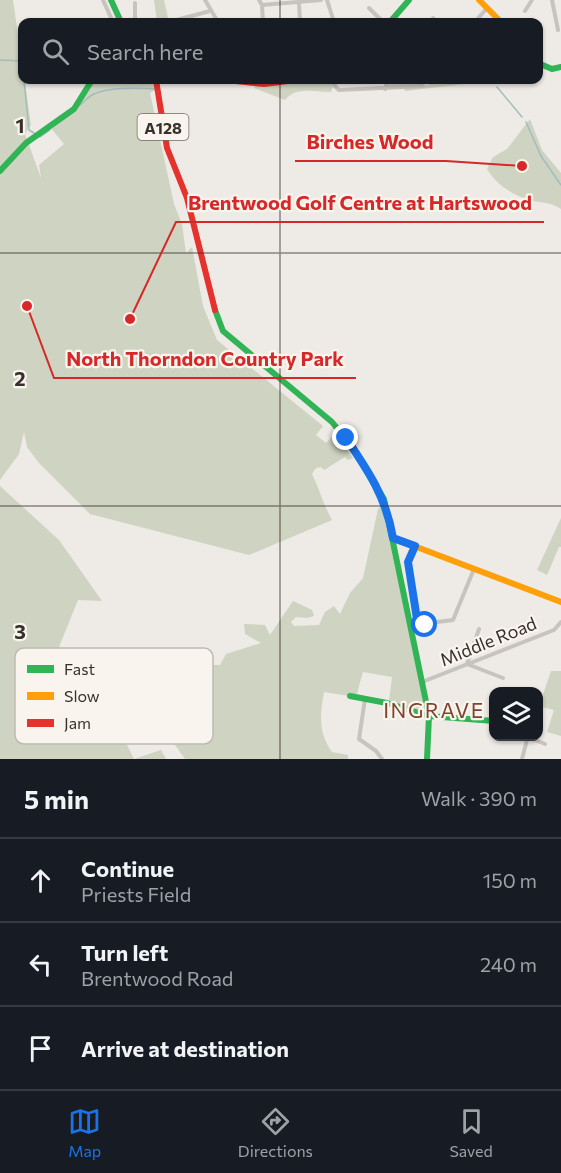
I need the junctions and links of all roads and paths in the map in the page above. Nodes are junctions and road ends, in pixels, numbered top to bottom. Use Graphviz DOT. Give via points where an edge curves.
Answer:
graph roads {
  1 [pos="103,0"];
  2 [pos="111,0"];
  3 [pos="204,0"];
  4 [pos="259,0"];
  5 [pos="319,0"];
  6 [pos="327,0"];
  7 [pos="409,0"];
  8 [pos="479,0"];
  9 [pos="532,0"];
  10 [pos="552,0"];
  11 [pos="135,3"];
  12 [pos="299,3"];
  13 [pos="262,5"];
  14 [pos="369,8"];
  15 [pos="487,8"];
  16 [pos="210,10"];
  17 [pos="525,11"];
  18 [pos="558,17"];
  19 [pos="111,18"];
  20 [pos="119,18"];
  21 [pos="135,18"];
  22 [pos="183,18"];
  23 [pos="215,18"];
  24 [pos="263,18"];
  25 [pos="300,18"];
  26 [pos="333,18"];
  27 [pos="380,18"];
  28 [pos="393,18"];
  29 [pos="478,18"];
  30 [pos="497,18"];
  31 [pos="558,30"];
  32 [pos="543,65"];
  33 [pos="560,68"];
  34 [pos="90,84"];
  35 [pos="157,84"];
  36 [pos="334,84"];
  37 [pos="386,84"];
  38 [pos="420,84"];
  39 [pos="385,88"];
  40 [pos="0,171"];
  41 [pos="393,538"];
  42 [pos="415,546"];
  43 [pos="474,569"];
  44 [pos="561,602"];
  45 [pos="561,622"];
  46 [pos="479,629"];
  47 [pos="467,664"];
  48 [pos="503,678"];
  49 [pos="421,682"];
  50 [pos="350,696"];
  51 [pos="365,699"];
  52 [pos="427,708"];
  53 [pos="415,711"];
  54 [pos="429,717"];
  55 [pos="489,721"];
  56 [pos="527,741"];
  57 [pos="538,741"];
  58 [pos="545,744"];
  59 [pos="382,759"];
  60 [pos="427,759"];
  61 [pos="522,759"];
  1 -- 19 [label="street"];
  2 -- 20 [label="main road"];
  3 -- 16 [label="street"];
  4 -- 13 [label="street"];
  5 -- 12 [label="street"];
  6 -- 26 [label="street"];
  7 -- 28 [label="main road"];
  8 -- 15 [label="main road"];
  9 -- 17 [label="street"];
  10 -- 18 [label="street"];
  11 -- 21 [label="street"];
  12 -- 13 [label="street"];
  12 -- 25 [label="street"];
  13 -- 24 [label="street"];
  14 -- 27 [label="street"];
  15 -- 29 [label="street"];
  15 -- 30 [label="main road"];
  16 -- 22 [label="street"];
  16 -- 23 [label="street"];
  18 -- 31 [label="street"];
  32 -- 33 [label="main road"];
  34 -- 40 [label="main road" via="74,109 26,143"];
  35 -- 41 [label="main road, A128" via="167,148 190,209 217,320 223,331 344,436 384,499"];
  36 -- 39 [label="street" via="339,90"];
  37 -- 39 [label="street"];
  38 -- 39 [label="street"];
  41 -- 42 [label="main road"];
  41 -- 49 [label="main road, A128"];
  42 -- 43 [label="main road"];
  42 -- 43 [label="street" via="408,562 421,624 453,620"];
  43 -- 44 [label="main road"];
  45 -- 47 [label="street, Middle Road" via="554,630"];
  46 -- 47 [label="street"];
  47 -- 48 [label="street"];
  47 -- 49 [label="street, Middle Road"];
  49 -- 52 [label="main road, A128"];
  50 -- 51 [label="main road"];
  51 -- 53 [label="main road"];
  51 -- 59 [label="street" via="359,739"];
  52 -- 53 [label="street"];
  52 -- 54 [label="main road, A128"];
  53 -- 54 [label="main road"];
  54 -- 55 [label="main road"];
  54 -- 60 [label="main road, A128"];
  56 -- 61 [label="street"];
  57 -- 58 [label="street"];
}
